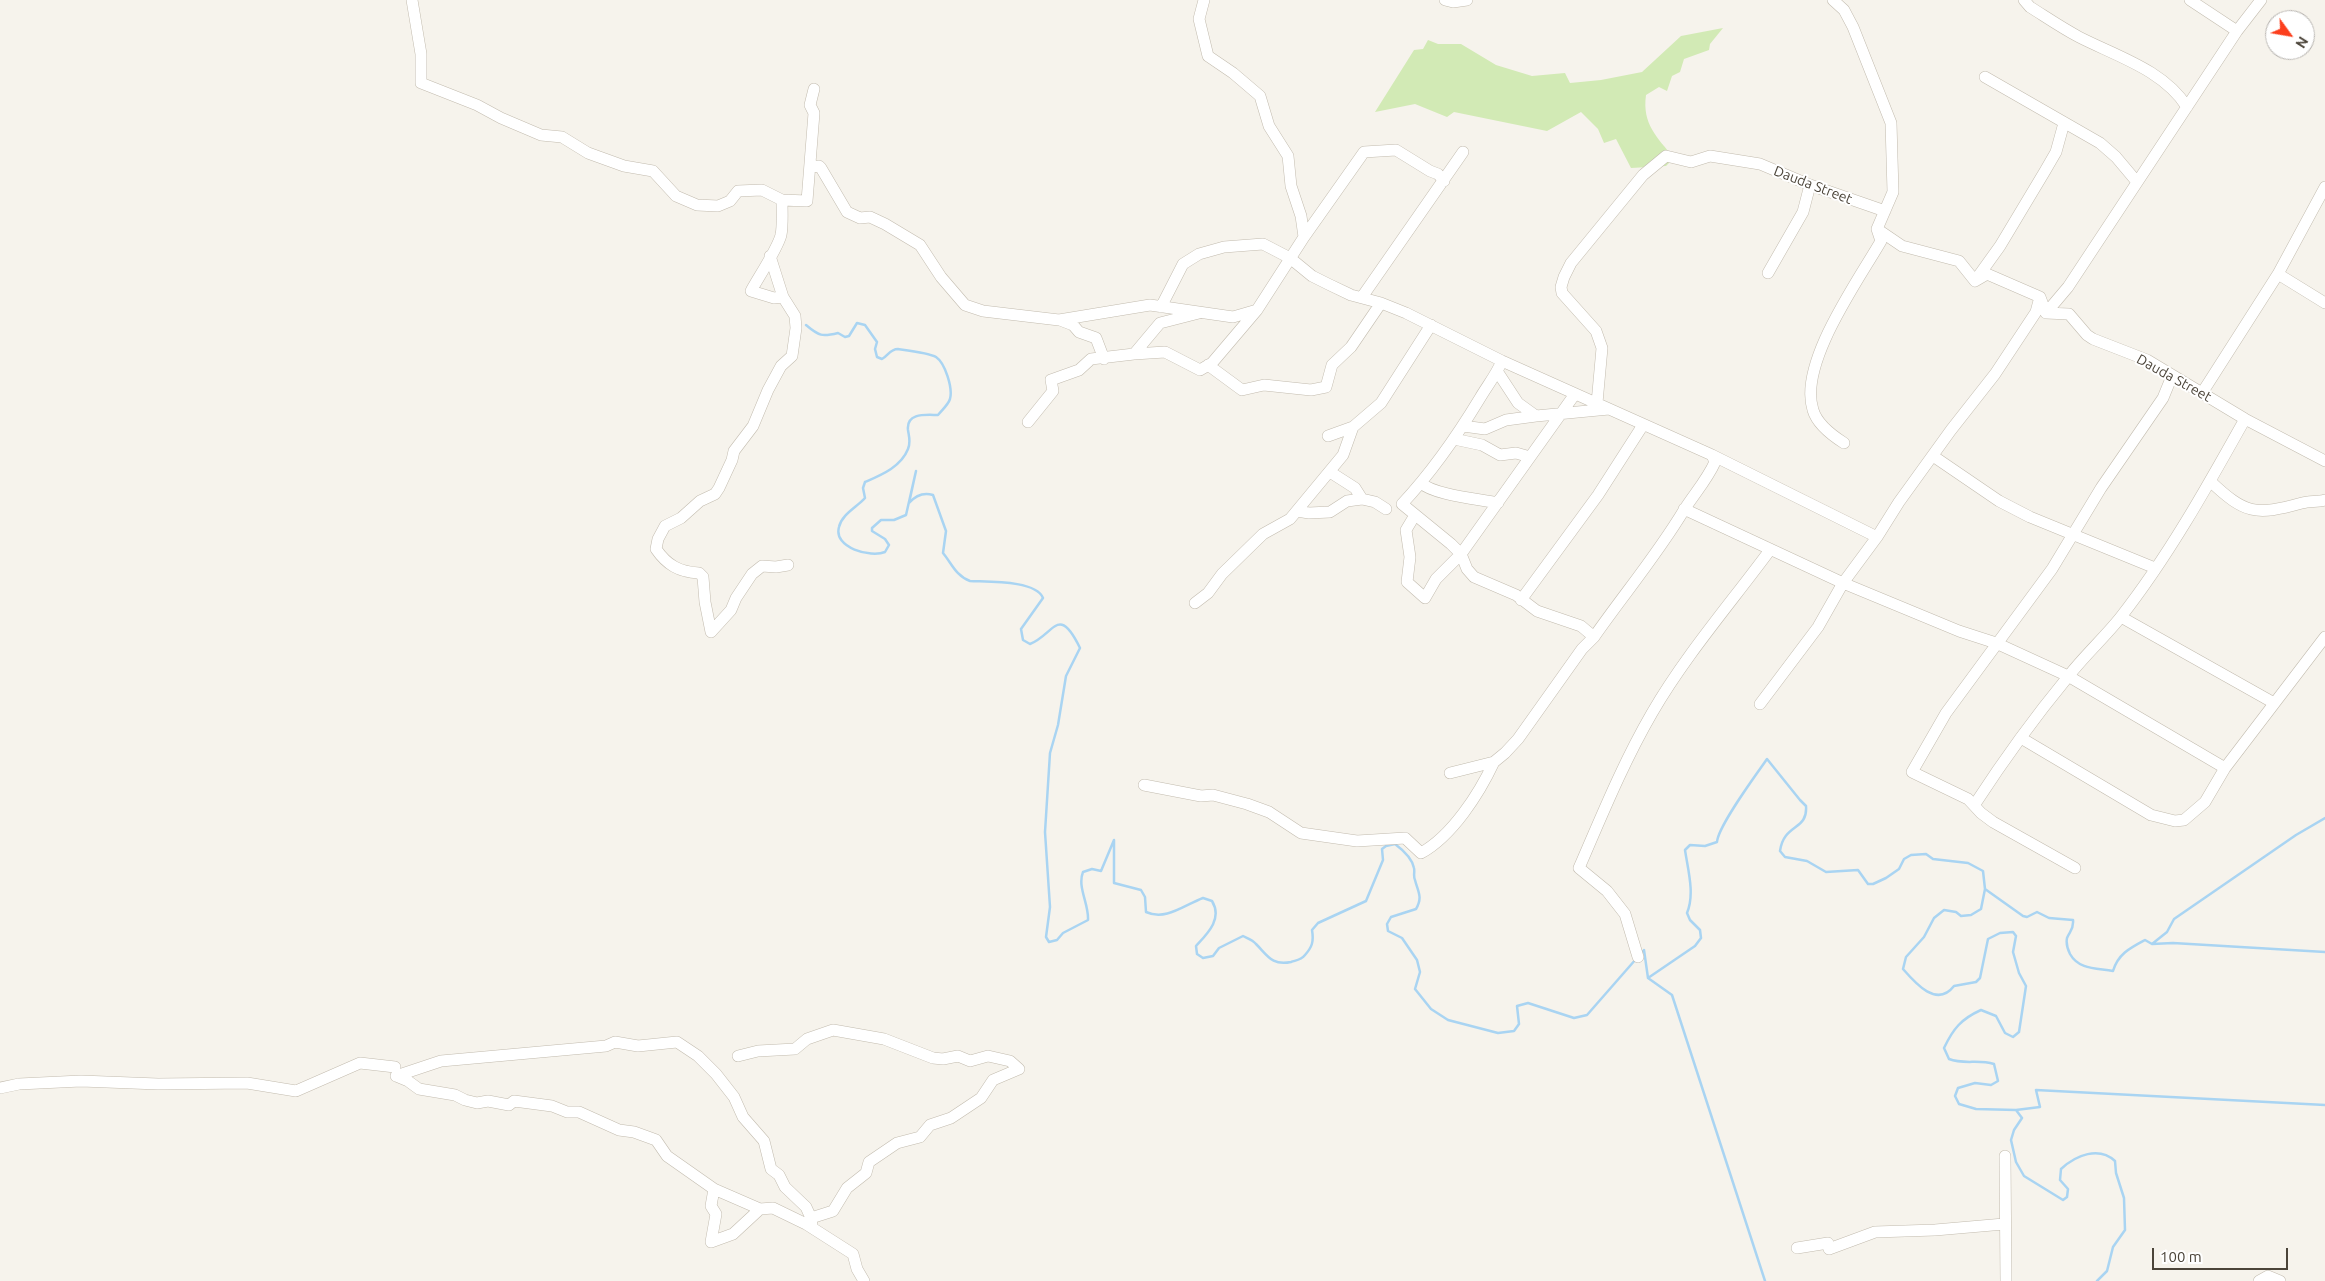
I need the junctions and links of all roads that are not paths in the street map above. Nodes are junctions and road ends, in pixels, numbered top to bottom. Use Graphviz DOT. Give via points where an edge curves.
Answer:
graph roads {
  1 [pos="412,0"];
  2 [pos="1204,0"];
  3 [pos="1445,0"];
  4 [pos="1467,0"];
  5 [pos="1833,0"];
  6 [pos="2024,0"];
  7 [pos="2190,0"];
  8 [pos="2261,0"];
  9 [pos="2237,31"];
  10 [pos="1986,77"];
  11 [pos="814,88"];
  12 [pos="2187,106"];
  13 [pos="2064,124"];
  14 [pos="1463,152"];
  15 [pos="811,167"];
  16 [pos="1444,182"];
  17 [pos="2137,182"];
  18 [pos="1810,185"];
  19 [pos="2325,187"];
  20 [pos="782,200"];
  21 [pos="2314,206"];
  22 [pos="1885,211"];
  23 [pos="2325,212"];
  24 [pos="1878,229"];
  25 [pos="1304,237"];
  26 [pos="770,256"];
  27 [pos="1290,258"];
  28 [pos="1768,273"];
  29 [pos="2278,274"];
  30 [pos="1975,281"];
  31 [pos="783,297"];
  32 [pos="1362,297"];
  33 [pos="2040,297"];
  34 [pos="1381,303"];
  35 [pos="2325,303"];
  36 [pos="1161,307"];
  37 [pos="1257,310"];
  38 [pos="1199,312"];
  39 [pos="2046,313"];
  40 [pos="1059,320"];
  41 [pos="1431,325"];
  42 [pos="1134,354"];
  43 [pos="1104,359"];
  44 [pos="1208,365"];
  45 [pos="1500,366"];
  46 [pos="2172,376"];
  47 [pos="2202,393"];
  48 [pos="1575,394"];
  49 [pos="1598,403"];
  50 [pos="1610,409"];
  51 [pos="1562,414"];
  52 [pos="1536,416"];
  53 [pos="2245,419"];
  54 [pos="1028,422"];
  55 [pos="1643,425"];
  56 [pos="1463,426"];
  57 [pos="1353,427"];
  58 [pos="1328,436"];
  59 [pos="1454,439"];
  60 [pos="1844,443"];
  61 [pos="1712,455"];
  62 [pos="1933,456"];
  63 [pos="1530,457"];
  64 [pos="2325,460"];
  65 [pos="1330,472"];
  66 [pos="2210,481"];
  67 [pos="1421,483"];
  68 [pos="1362,498"];
  69 [pos="2325,500"];
  70 [pos="1498,503"];
  71 [pos="1386,508"];
  72 [pos="1684,509"];
  73 [pos="1297,512"];
  74 [pos="1415,516"];
  75 [pos="2073,536"];
  76 [pos="1877,537"];
  77 [pos="1770,550"];
  78 [pos="1461,554"];
  79 [pos="788,565"];
  80 [pos="2155,568"];
  81 [pos="1843,583"];
  82 [pos="1521,600"];
  83 [pos="1195,604"];
  84 [pos="2120,617"];
  85 [pos="1594,636"];
  86 [pos="2325,637"];
  87 [pos="1996,643"];
  88 [pos="2068,676"];
  89 [pos="2274,703"];
  90 [pos="1760,704"];
  91 [pos="2021,738"];
  92 [pos="1494,762"];
  93 [pos="2225,768"];
  94 [pos="1450,773"];
  95 [pos="1144,785"];
  96 [pos="1975,804"];
  97 [pos="2075,868"];
  98 [pos="1638,957"];
  99 [pos="738,1056"];
  100 [pos="395,1067"];
  101 [pos="0,1088"];
  102 [pos="2005,1156"];
  103 [pos="714,1189"];
  104 [pos="760,1209"];
  105 [pos="810,1223"];
  106 [pos="2004,1224"];
  107 [pos="1797,1248"];
  108 [pos="864,1281"];
  109 [pos="2006,1281"];
  110 [pos="2259,1281"];
  111 [pos="2280,1281"];
  1 -- 20 [label="street" via="421,54 421,83 541,135 562,137 588,153 624,166 653,170 676,196 697,204 718,206 730,201 738,192 762,190"];
  2 -- 25 [label="street" via="1199,19 1208,56 1260,96 1269,126 1288,156 1291,186"];
  3 -- 4 [label="street"];
  5 -- 22 [label="street" via="1844,10 1853,27 1891,123 1893,192"];
  6 -- 12 [label="street" via="2078,36 2170,85"];
  7 -- 9 [label="street"];
  8 -- 9 [label="street"];
  9 -- 12 [label="street"];
  10 -- 13 [label="street"];
  11 -- 15 [label="street" via="810,105 814,113"];
  12 -- 17 [label="street"];
  13 -- 17 [label="street" via="2100,143"];
  13 -- 30 [label="street" via="2056,152 2000,246"];
  14 -- 16 [label="street"];
  15 -- 20 [label="street" via="807,202"];
  15 -- 40 [label="street" via="821,168 847,212 860,218 870,217 920,245 965,305 983,311"];
  16 -- 25 [label="street" via="1438,174 1396,150 1364,152"];
  16 -- 32 [label="street"];
  17 -- 39 [label="street" via="2068,287"];
  18 -- 22 [label="street, Dauda Street"];
  18 -- 28 [label="street" via="1804,212"];
  18 -- 49 [label="street, Dauda Street" via="1760,164 1710,156 1691,162 1666,156 1643,175 1572,263 1561,287 1562,293 1596,331 1602,348"];
  19 -- 21 [label="street"];
  20 -- 26 [label="street" via="781,236"];
  21 -- 23 [label="street"];
  21 -- 29 [label="street"];
  22 -- 24 [label="street"];
  24 -- 30 [label="street" via="1902,246 1959,260"];
  24 -- 60 [label="street" via="1881,241 1828,334 1811,378 1813,412"];
  25 -- 27 [label="street"];
  26 -- 31 [label="street"];
  26 -- 31 [label="street" via="751,291 774,298"];
  27 -- 32 [label="street" via="1312,276"];
  27 -- 36 [label="street" via="1263,244 1224,246 1199,254 1183,264"];
  27 -- 37 [label="street"];
  29 -- 35 [label="street"];
  29 -- 47 [label="street"];
  30 -- 33 [label="street" via="1986,274"];
  31 -- 79 [label="street" via="794,316 796,328 792,356 781,366 753,426 734,451 715,494 665,526 656,549 677,569 699,573 703,577 711,632 731,610 752,574 762,566"];
  32 -- 34 [label="street"];
  33 -- 39 [label="street"];
  33 -- 62 [label="street" via="2036,312 1995,374"];
  34 -- 41 [label="street"];
  34 -- 44 [label="street" via="1351,346 1332,365 1326,387 1311,390 1264,385 1242,390"];
  36 -- 38 [label="street"];
  36 -- 40 [label="street" via="1132,307"];
  37 -- 38 [label="street" via="1233,317"];
  37 -- 44 [label="street"];
  38 -- 42 [label="street" via="1160,323"];
  39 -- 46 [label="street, Dauda Street" via="2069,314 2093,339 2147,360"];
  40 -- 43 [label="street" via="1096,338"];
  41 -- 45 [label="street"];
  41 -- 57 [label="street" via="1381,402"];
  42 -- 43 [label="street"];
  42 -- 44 [label="street" via="1165,352 1200,370"];
  43 -- 54 [label="street" via="1091,359 1079,370 1051,380 1053,391"];
  45 -- 48 [label="street"];
  45 -- 52 [label="street" via="1518,403"];
  45 -- 56 [label="street"];
  46 -- 47 [label="street, Dauda Street"];
  46 -- 75 [label="street" via="2162,398"];
  47 -- 53 [label="street, Dauda Street"];
  48 -- 49 [label="street"];
  48 -- 51 [label="street"];
  49 -- 50 [label="street"];
  50 -- 51 [label="street"];
  50 -- 55 [label="street"];
  51 -- 52 [label="street"];
  51 -- 63 [label="street"];
  52 -- 56 [label="street" via="1506,420 1485,429"];
  53 -- 64 [label="street, Dauda Street"];
  53 -- 66 [label="street"];
  55 -- 61 [label="street"];
  55 -- 82 [label="street" via="1598,495"];
  56 -- 59 [label="street"];
  57 -- 58 [label="street"];
  57 -- 65 [label="street" via="1343,455"];
  59 -- 63 [label="street" via="1482,445 1500,454 1516,453"];
  59 -- 67 [label="street"];
  61 -- 72 [label="street" via="1715,462 1710,474"];
  61 -- 76 [label="street"];
  62 -- 75 [label="street" via="1999,501"];
  62 -- 76 [label="street"];
  63 -- 70 [label="street"];
  65 -- 68 [label="street" via="1355,488"];
  65 -- 73 [label="street"];
  66 -- 69 [label="street" via="2230,500 2254,512"];
  66 -- 80 [label="street"];
  67 -- 70 [label="street" via="1426,488 1446,494"];
  67 -- 74 [label="street" via="1402,504"];
  68 -- 71 [label="street"];
  68 -- 73 [label="street" via="1347,501 1330,512"];
  70 -- 78 [label="street"];
  72 -- 77 [label="street"];
  72 -- 85 [label="street" via="1655,556"];
  73 -- 83 [label="street" via="1290,520 1263,534"];
  74 -- 78 [label="street"];
  74 -- 78 [label="street" via="1406,530 1410,556 1407,582 1425,598 1436,579"];
  75 -- 80 [label="street"];
  75 -- 87 [label="street"];
  76 -- 81 [label="street"];
  77 -- 81 [label="street"];
  77 -- 98 [label="street" via="1653,712 1628,758 1580,868 1607,891 1626,914"];
  78 -- 82 [label="street" via="1474,577"];
  80 -- 84 [label="street"];
  81 -- 87 [label="street"];
  81 -- 90 [label="street" via="1818,627"];
  82 -- 85 [label="street" via="1537,611 1581,626"];
  84 -- 88 [label="street"];
  84 -- 89 [label="street"];
  85 -- 92 [label="street" via="1518,739"];
  86 -- 89 [label="street"];
  87 -- 88 [label="street"];
  87 -- 96 [label="street" via="1933,734 1912,772"];
  88 -- 91 [label="street"];
  88 -- 93 [label="street"];
  89 -- 93 [label="street"];
  91 -- 93 [label="street" via="2151,815 2174,821 2184,820 2205,802"];
  91 -- 96 [label="street"];
  92 -- 94 [label="street"];
  92 -- 95 [label="street" via="1467,807 1434,846 1421,853 1405,838 1357,841 1301,833 1269,812 1247,804 1213,794 1201,796"];
  96 -- 97 [label="street" via="1993,822"];
  99 -- 105 [label="street" via="758,1051 795,1049 807,1039 833,1030 884,1039 933,1058 958,1056 970,1061 988,1056 1010,1061 1023,1069 993,1080 981,1098 951,1118 930,1125 920,1138 897,1143 868,1162 866,1172 847,1188 833,1211"];
  100 -- 101 [label="street" via="360,1063 296,1091 247,1083 82,1081"];
  102 -- 106 [label="street"];
  103 -- 104 [label="street"];
  103 -- 104 [label="street" via="711,1206 716,1214 711,1242 733,1234"];
  103 -- 105 [label="street" via="667,1156 656,1140 619,1130 579,1112 514,1100 509,1106 488,1101 476,1103 455,1095 419,1089 396,1076 449,1060 606,1046 615,1042 638,1046 678,1042 698,1056 734,1097 743,1117 764,1141 771,1169 806,1207"];
  104 -- 105 [label="street" via="773,1208"];
  105 -- 108 [label="street" via="853,1254"];
  106 -- 107 [label="street" via="1875,1232 1829,1249 1828,1243"];
  106 -- 109 [label="street"];
  110 -- 111 [label="street" via="2268,1276"];
}
